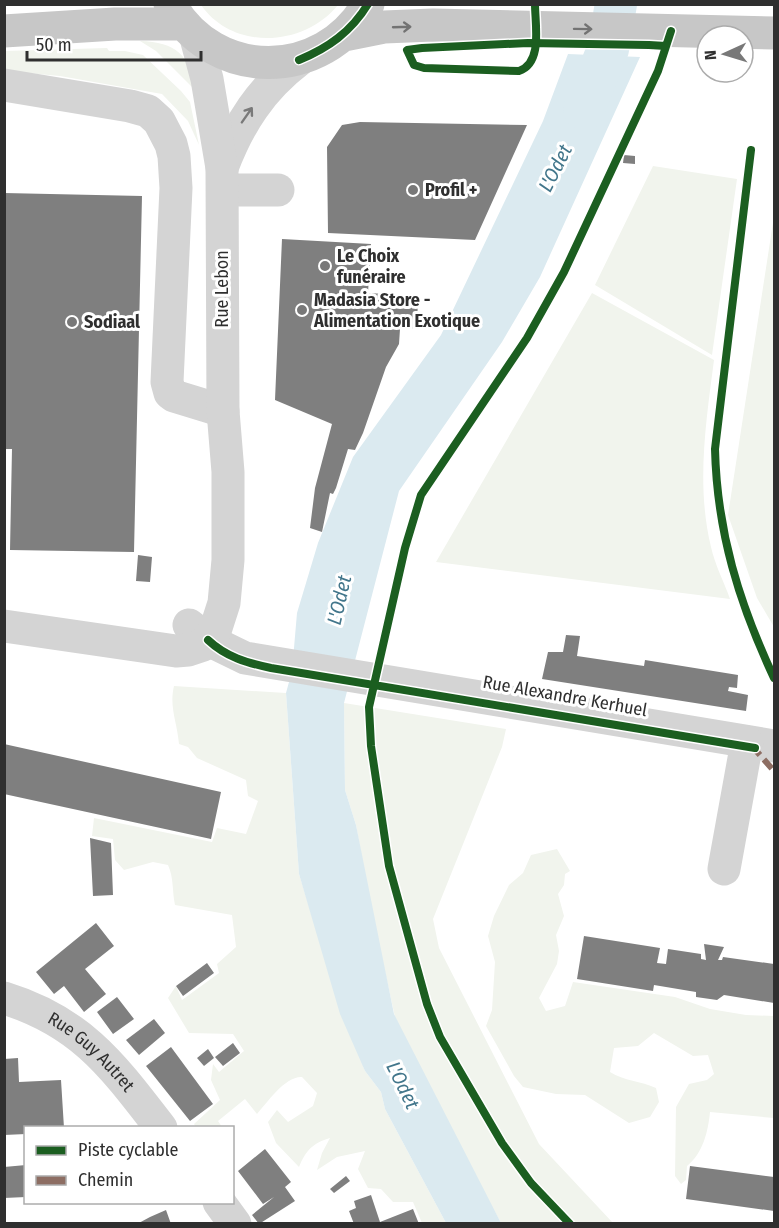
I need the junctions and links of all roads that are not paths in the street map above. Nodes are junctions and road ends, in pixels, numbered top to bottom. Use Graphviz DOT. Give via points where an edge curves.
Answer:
graph roads {
  1 [pos="368,4"];
  2 [pos="182,22"];
  3 [pos="4,31"];
  4 [pos="774,33"];
  5 [pos="344,35"];
  6 [pos="299,60"];
  7 [pos="4,85"];
  8 [pos="222,179"];
  9 [pos="278,190"];
  10 [pos="223,411"];
  11 [pos="4,626"];
  12 [pos="198,633"];
  13 [pos="761,744"];
  14 [pos="724,869"];
  15 [pos="4,998"];
  16 [pos="159,1126"];
  17 [pos="220,1204"];
  18 [pos="235,1224"];
  1 -- 5 [label="main road"];
  2 -- 3 [label="main road"];
  2 -- 6 [label="main road" via="230,57 264,64"];
  2 -- 8 [label="street, Rue Lebon" via="209,88"];
  5 -- 4 [label="main road, one-way" via="384,27 433,25"];
  5 -- 6 [label="main road"];
  8 -- 6 [label="street, Rue Lebon, one-way" via="248,112 278,76"];
  7 -- 10 [label="street" via="148,111 165,131 174,156 176,188 167,382 174,396"];
  8 -- 9 [label="street"];
  8 -- 10 [label="street, Rue Lebon"];
  10 -- 12 [label="street, Rue Lebon" via="228,560 220,623"];
  11 -- 12 [label="street" via="176,651 188,650"];
  12 -- 13 [label="street, Rue Alexandre Kerhuel" via="245,658 280,665"];
  13 -- 14 [label="street"];
  15 -- 16 [label="street, Rue Guy Autret" via="55,1019 83,1037"];
  17 -- 18 [label="street"];
}
